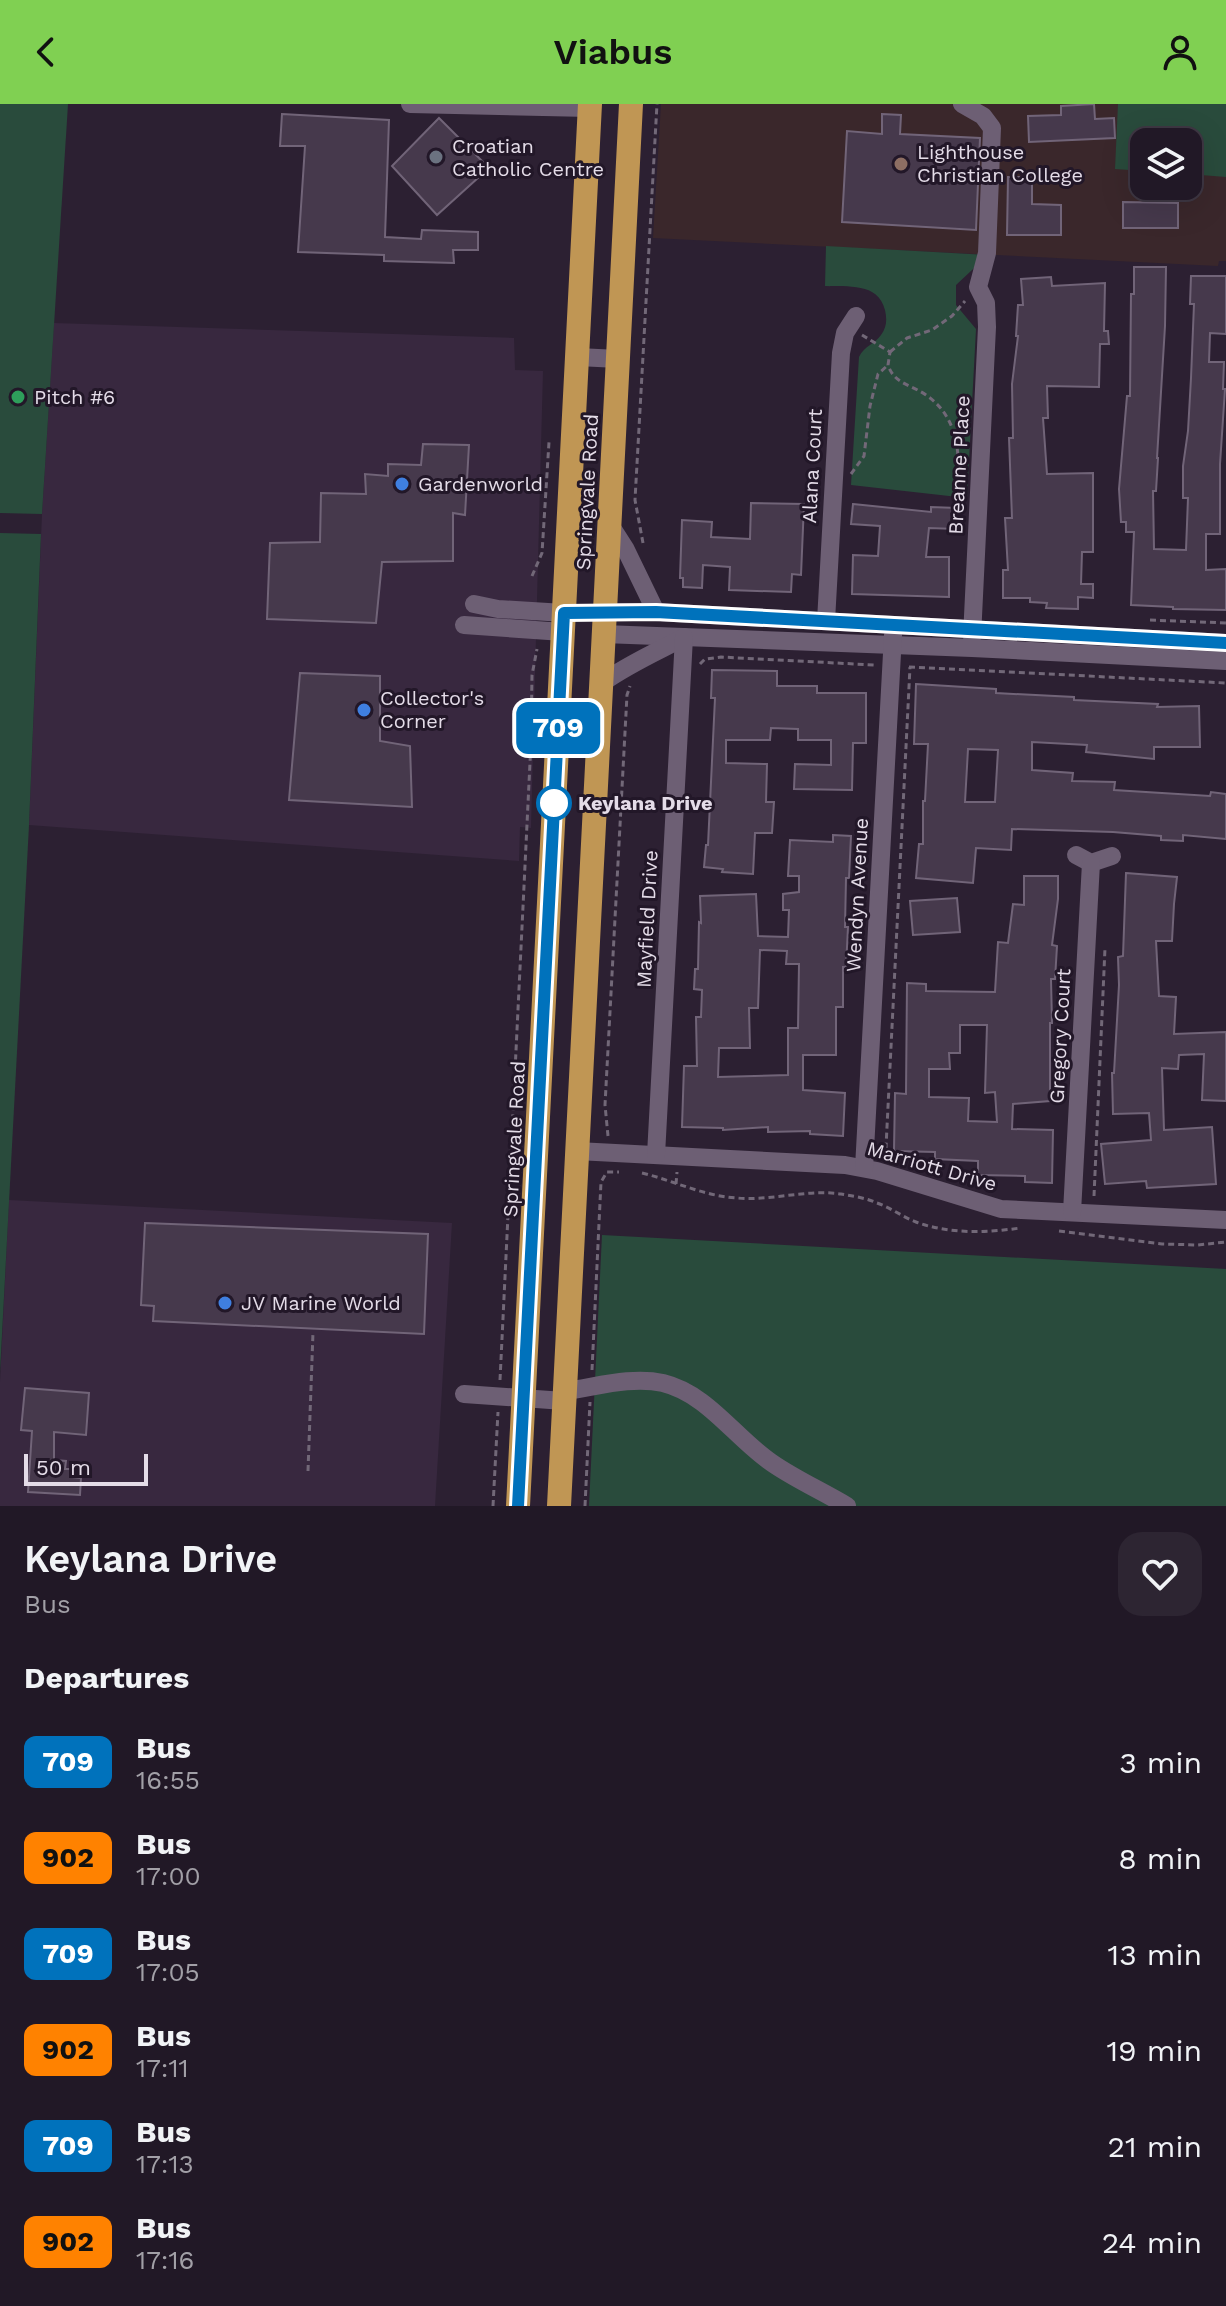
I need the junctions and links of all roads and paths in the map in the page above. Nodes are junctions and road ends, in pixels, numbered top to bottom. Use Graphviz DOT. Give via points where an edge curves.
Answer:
graph roads {
  1 [pos="410,104"];
  2 [pos="631,104"];
  3 [pos="657,104"];
  4 [pos="962,104"];
  5 [pos="590,106"];
  6 [pos="978,287"];
  7 [pos="852,321"];
  8 [pos="890,352"];
  9 [pos="578,357"];
  10 [pos="618,359"];
  11 [pos="888,365"];
  12 [pos="549,442"];
  13 [pos="980,474"];
  14 [pos="834,483"];
  15 [pos="609,523"];
  16 [pos="646,552"];
  17 [pos="532,576"];
  18 [pos="474,604"];
  19 [pos="656,612"];
  20 [pos="826,621"];
  21 [pos="563,622"];
  22 [pos="604,623"];
  23 [pos="464,625"];
  24 [pos="893,625"];
  25 [pos="973,628"];
  26 [pos="684,637"];
  27 [pos="1226,643"];
  28 [pos="892,645"];
  29 [pos="972,648"];
  30 [pos="537,649"];
  31 [pos="1226,661"];
  32 [pos="891,666"];
  33 [pos="910,667"];
  34 [pos="697,668"];
  35 [pos="635,680"];
  36 [pos="602,683"];
  37 [pos="1226,683"];
  38 [pos="1112,856"];
  39 [pos="1106,939"];
  40 [pos="577,1151"];
  41 [pos="608,1152"];
  42 [pos="656,1155"];
  43 [pos="679,1156"];
  44 [pos="864,1168"];
  45 [pos="607,1172"];
  46 [pos="630,1172"];
  47 [pos="640,1173"];
  48 [pos="887,1174"];
  49 [pos="676,1184"];
  50 [pos="1072,1212"];
  51 [pos="1095,1213"];
  52 [pos="1226,1220"];
  53 [pos="1022,1228"];
  54 [pos="1048,1229"];
  55 [pos="1226,1242"];
  56 [pos="313,1332"];
  57 [pos="591,1388"];
  58 [pos="464,1394"];
  59 [pos="564,1396"];
  60 [pos="499,1397"];
  61 [pos="524,1398"];
  62 [pos="308,1471"];
  63 [pos="493,1506"];
  64 [pos="518,1506"];
  65 [pos="559,1506"];
  66 [pos="585,1506"];
  67 [pos="847,1506"];
  1 -- 5 [label="street"];
  2 -- 10 [label="highway, Springvale Road"];
  3 -- 16 [label="path" via="635,500"];
  4 -- 6 [label="street" via="992,128 987,253"];
  5 -- 9 [label="highway, Springvale Road"];
  6 -- 8 [label="path" via="952,316"];
  6 -- 13 [label="street, Breanne Place" via="986,303 987,327"];
  7 -- 8 [label="path"];
  7 -- 14 [label="street, Alana Court" via="841,353"];
  8 -- 11 [label="path"];
  9 -- 10 [label="street"];
  9 -- 21 [label="highway, Springvale Road"];
  10 -- 15 [label="highway, Springvale Road"];
  11 -- 13 [label="path" via="898,381 927,396 948,420 957,439 959,470"];
  11 -- 14 [label="path" via="878,374 864,456 853,473"];
  12 -- 17 [label="path" via="542,553"];
  13 -- 25 [label="street, Breanne Place"];
  14 -- 20 [label="street, Alana Court"];
  15 -- 19 [label="street"];
  15 -- 22 [label="highway, Springvale Road"];
  18 -- 21 [label="street"];
  19 -- 20 [label="street"];
  19 -- 22 [label="street"];
  20 -- 24 [label="street"];
  21 -- 22 [label="highway"];
  21 -- 23 [label="street"];
  21 -- 61 [label="highway, Springvale Road"];
  22 -- 26 [label="street"];
  22 -- 36 [label="highway, Springvale Road"];
  24 -- 25 [label="street"];
  24 -- 28 [label="street, Wendyn Avenue"];
  25 -- 27 [label="street"];
  25 -- 29 [label="street, Breanne Place"];
  26 -- 28 [label="street"];
  26 -- 36 [label="street"];
  26 -- 42 [label="street, Mayfield Drive"];
  28 -- 29 [label="street"];
  28 -- 32 [label="street, Wendyn Avenue"];
  29 -- 31 [label="street"];
  30 -- 60 [label="path"];
  32 -- 33 [label="path"];
  32 -- 34 [label="path" via="721,657 705,659"];
  32 -- 44 [label="street, Wendyn Avenue"];
  33 -- 37 [label="path"];
  33 -- 48 [label="path" via="886,1147 892,1158"];
  35 -- 41 [label="path" via="627,695 605,1105"];
  36 -- 40 [label="highway, Springvale Road"];
  38 -- 50 [label="street, Gregory Court" via="1084,859"];
  39 -- 51 [label="path"];
  40 -- 41 [label="street, Marriott Drive"];
  40 -- 59 [label="highway, Springvale Road"];
  41 -- 42 [label="street, Marriott Drive"];
  41 -- 45 [label="path"];
  42 -- 43 [label="street, Marriott Drive"];
  43 -- 44 [label="street, Marriott Drive"];
  43 -- 49 [label="path"];
  44 -- 48 [label="street, Marriott Drive"];
  45 -- 46 [label="path"];
  45 -- 57 [label="path" via="601,1182"];
  47 -- 49 [label="path"];
  48 -- 50 [label="street, Marriott Drive" via="990,1206"];
  49 -- 53 [label="path" via="736,1198 841,1194 935,1227"];
  50 -- 51 [label="street, Marriott Drive"];
  51 -- 52 [label="street, Marriott Drive"];
  54 -- 55 [label="path" via="1162,1244"];
  56 -- 62 [label="path"];
  57 -- 59 [label="street"];
  57 -- 66 [label="path"];
  57 -- 67 [label="street" via="660,1382 679,1388 716,1413 771,1463"];
  58 -- 60 [label="street"];
  59 -- 61 [label="street"];
  59 -- 65 [label="highway, Springvale Road"];
  60 -- 61 [label="street"];
  60 -- 63 [label="path"];
  61 -- 64 [label="highway, Springvale Road"];
}
